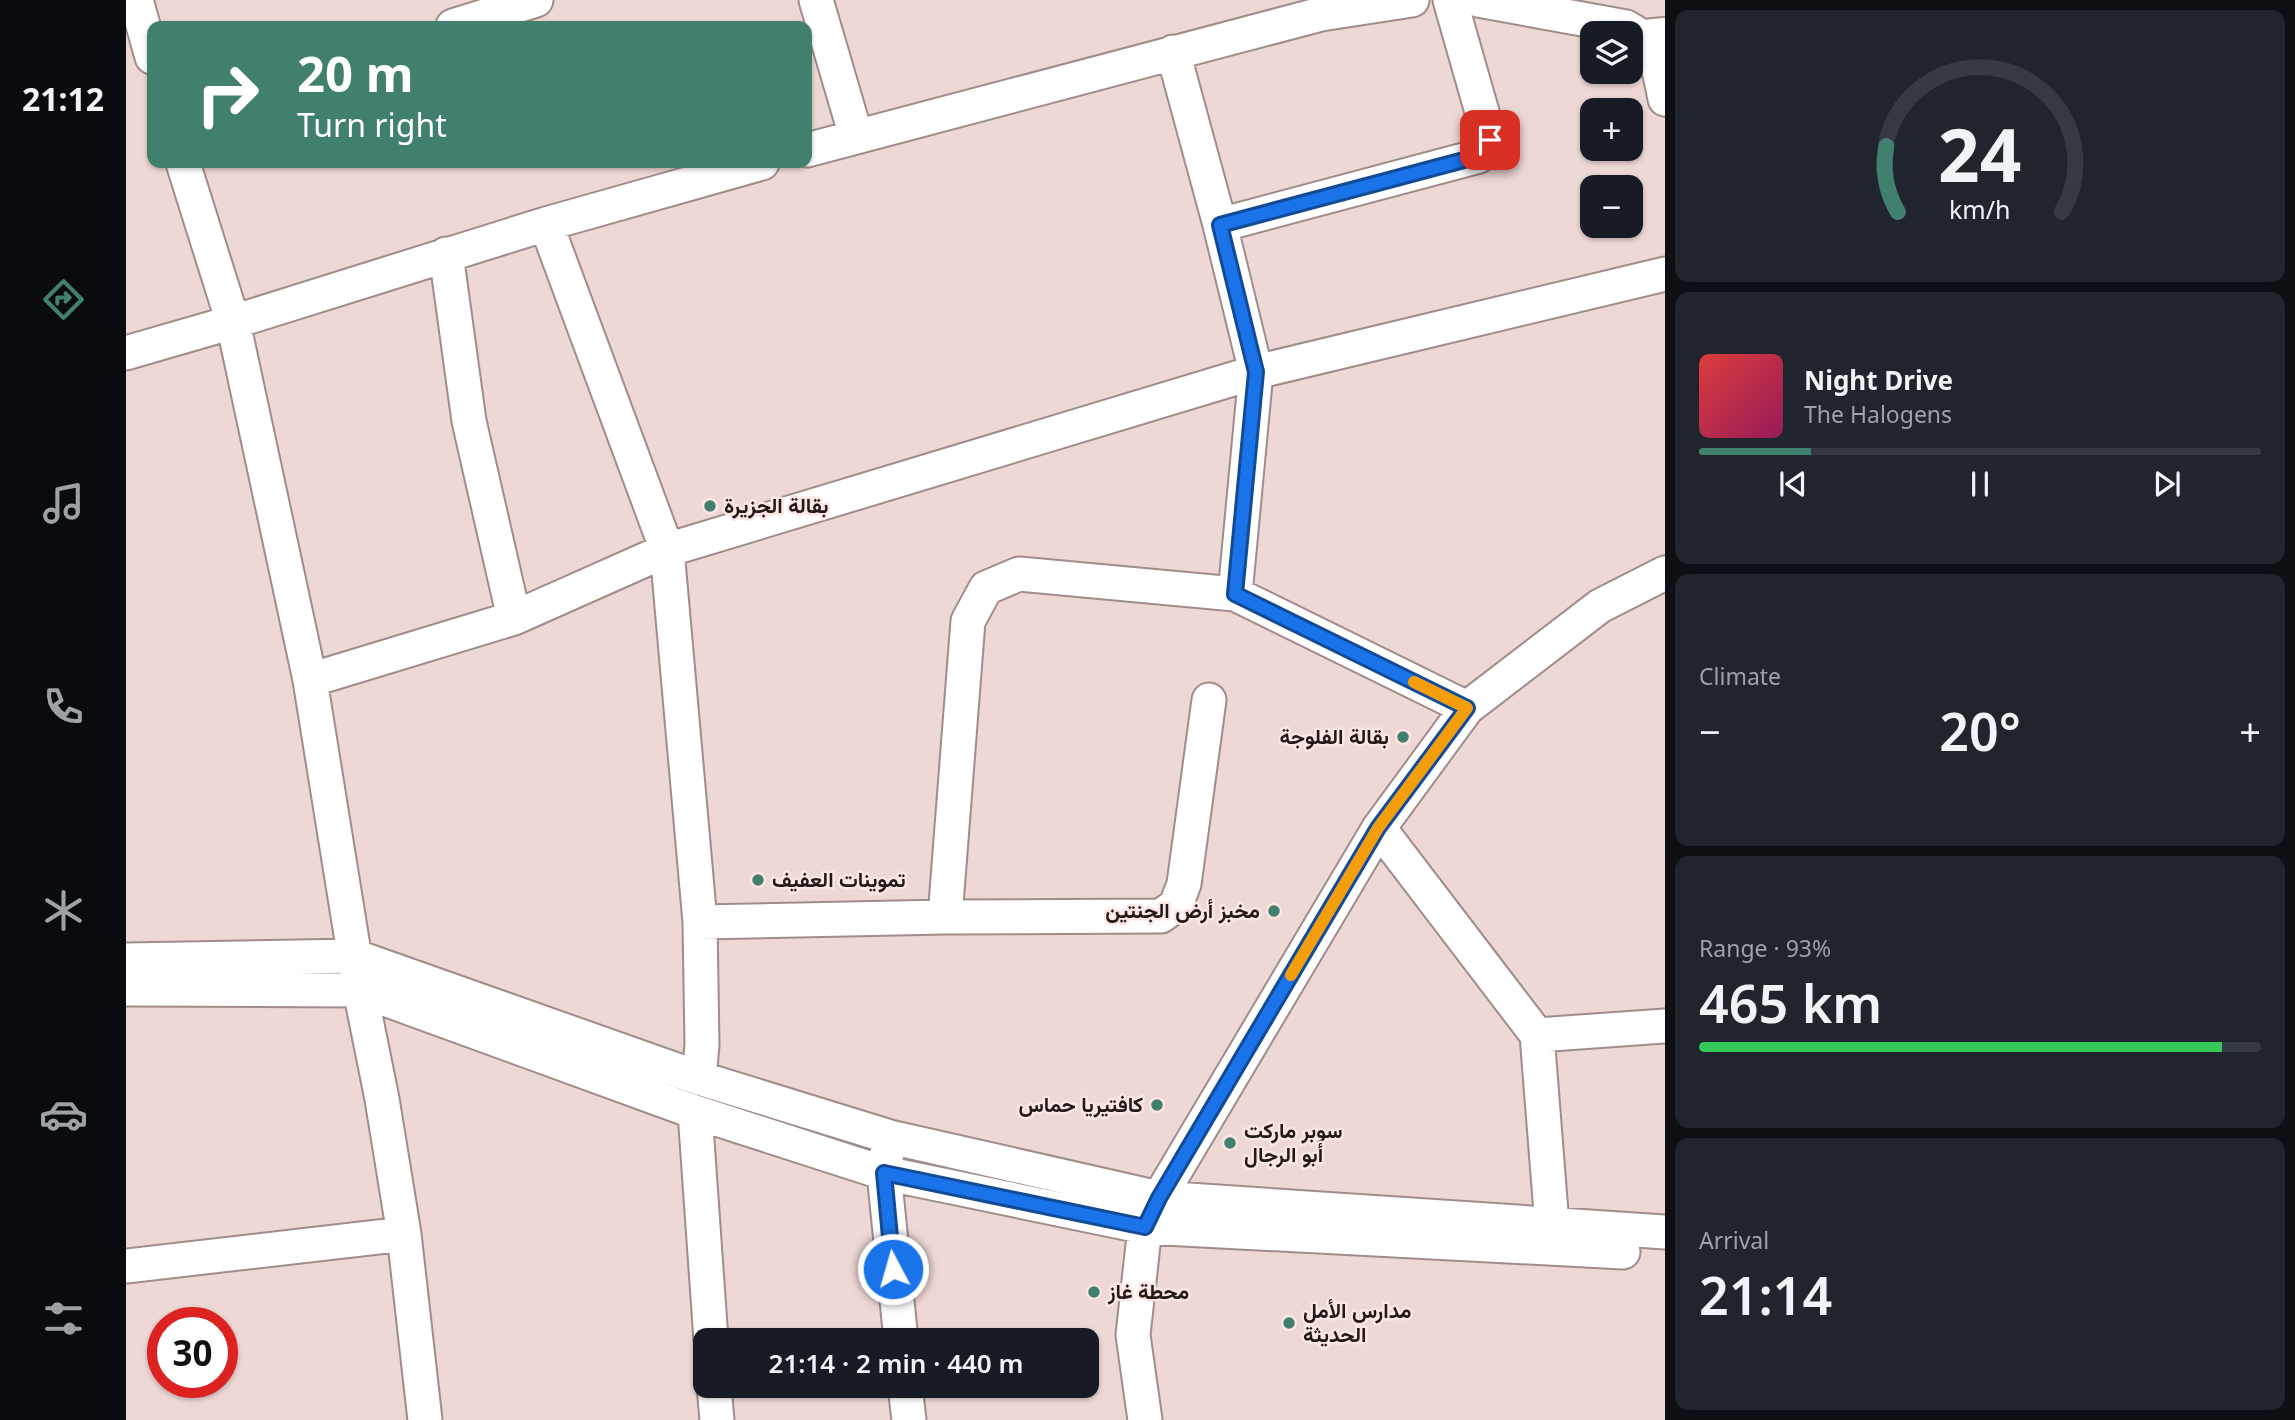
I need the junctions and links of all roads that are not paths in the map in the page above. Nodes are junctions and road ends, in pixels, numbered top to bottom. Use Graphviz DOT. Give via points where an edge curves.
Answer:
graph roads {
  1 [pos="136,0"];
  2 [pos="816,0"];
  3 [pos="1412,0"];
  4 [pos="1450,0"];
  5 [pos="1478,0"];
  6 [pos="528,1"];
  7 [pos="1320,7"];
  8 [pos="468,21"];
  9 [pos="1655,38"];
  10 [pos="147,39"];
  11 [pos="1174,52"];
  12 [pos="1664,84"];
  13 [pos="856,136"];
  14 [pos="812,149"];
  15 [pos="185,168"];
  16 [pos="744,168"];
  17 [pos="545,224"];
  18 [pos="1220,225"];
  19 [pos="446,254"];
  20 [pos="1665,274"];
  21 [pos="233,322"];
  22 [pos="126,353"];
  23 [pos="1256,372"];
  24 [pos="667,550"];
  25 [pos="1665,573"];
  26 [pos="1235,594"];
  27 [pos="514,618"];
  28 [pos="310,680"];
  29 [pos="1209,701"];
  30 [pos="1467,708"];
  31 [pos="1378,828"];
  32 [pos="944,917"];
  33 [pos="700,922"];
  34 [pos="355,956"];
  35 [pos="126,960"];
  36 [pos="126,989"];
  37 [pos="360,990"];
  38 [pos="1665,1026"];
  39 [pos="1537,1035"];
  40 [pos="699,1078"];
  41 [pos="695,1111"];
  42 [pos="890,1138"];
  43 [pos="884,1173"];
  44 [pos="1152,1212"];
  45 [pos="1552,1225"];
  46 [pos="1665,1232"];
  47 [pos="404,1234"];
  48 [pos="1665,1254"];
  49 [pos="126,1266"];
  50 [pos="710,1328"];
  51 [pos="900,1328"];
  52 [pos="715,1398"];
  53 [pos="906,1398"];
  54 [pos="425,1420"];
  55 [pos="716,1420"];
  56 [pos="909,1420"];
  57 [pos="1145,1420"];
  1 -- 10 [label="street"];
  2 -- 13 [label="street"];
  3 -- 7 [label="street"];
  4 -- 18 [label="street" via="1490,140 1479,156"];
  5 -- 9 [label="street" via="1626,27"];
  6 -- 8 [label="street"];
  7 -- 11 [label="street"];
  9 -- 12 [label="street" via="1653,50"];
  11 -- 13 [label="street"];
  11 -- 18 [label="street"];
  13 -- 14 [label="street"];
  15 -- 21 [label="street"];
  16 -- 17 [label="street"];
  17 -- 19 [label="street"];
  17 -- 24 [label="street"];
  18 -- 23 [label="street"];
  19 -- 21 [label="street"];
  19 -- 27 [label="street" via="469,421"];
  20 -- 23 [label="street"];
  21 -- 22 [label="street"];
  21 -- 28 [label="street"];
  23 -- 24 [label="street"];
  23 -- 26 [label="street"];
  24 -- 27 [label="street"];
  24 -- 33 [label="street"];
  25 -- 30 [label="street" via="1600,606"];
  26 -- 30 [label="street"];
  26 -- 32 [label="street" via="1019,574 986,588 968,621"];
  27 -- 28 [label="street"];
  28 -- 34 [label="street"];
  29 -- 32 [label="street" via="1184,884 1176,905 1161,916"];
  30 -- 31 [label="street"];
  31 -- 39 [label="street"];
  31 -- 44 [label="street"];
  32 -- 33 [label="street"];
  33 -- 40 [label="street"];
  34 -- 35 [label="street"];
  34 -- 37 [label="street"];
  34 -- 40 [label="street"];
  36 -- 37 [label="street"];
  37 -- 41 [label="street"];
  37 -- 47 [label="street"];
  38 -- 39 [label="street"];
  39 -- 45 [label="street"];
  40 -- 42 [label="street"];
  41 -- 43 [label="street"];
  41 -- 50 [label="street"];
  42 -- 43 [label="street"];
  42 -- 44 [label="street"];
  43 -- 44 [label="street"];
  43 -- 51 [label="street"];
  44 -- 45 [label="street"];
  44 -- 48 [label="street"];
  44 -- 57 [label="street" via="1133,1335"];
  45 -- 46 [label="street"];
  47 -- 49 [label="street"];
  47 -- 54 [label="street"];
  52 -- 55 [label="street"];
  53 -- 56 [label="street"];
}
